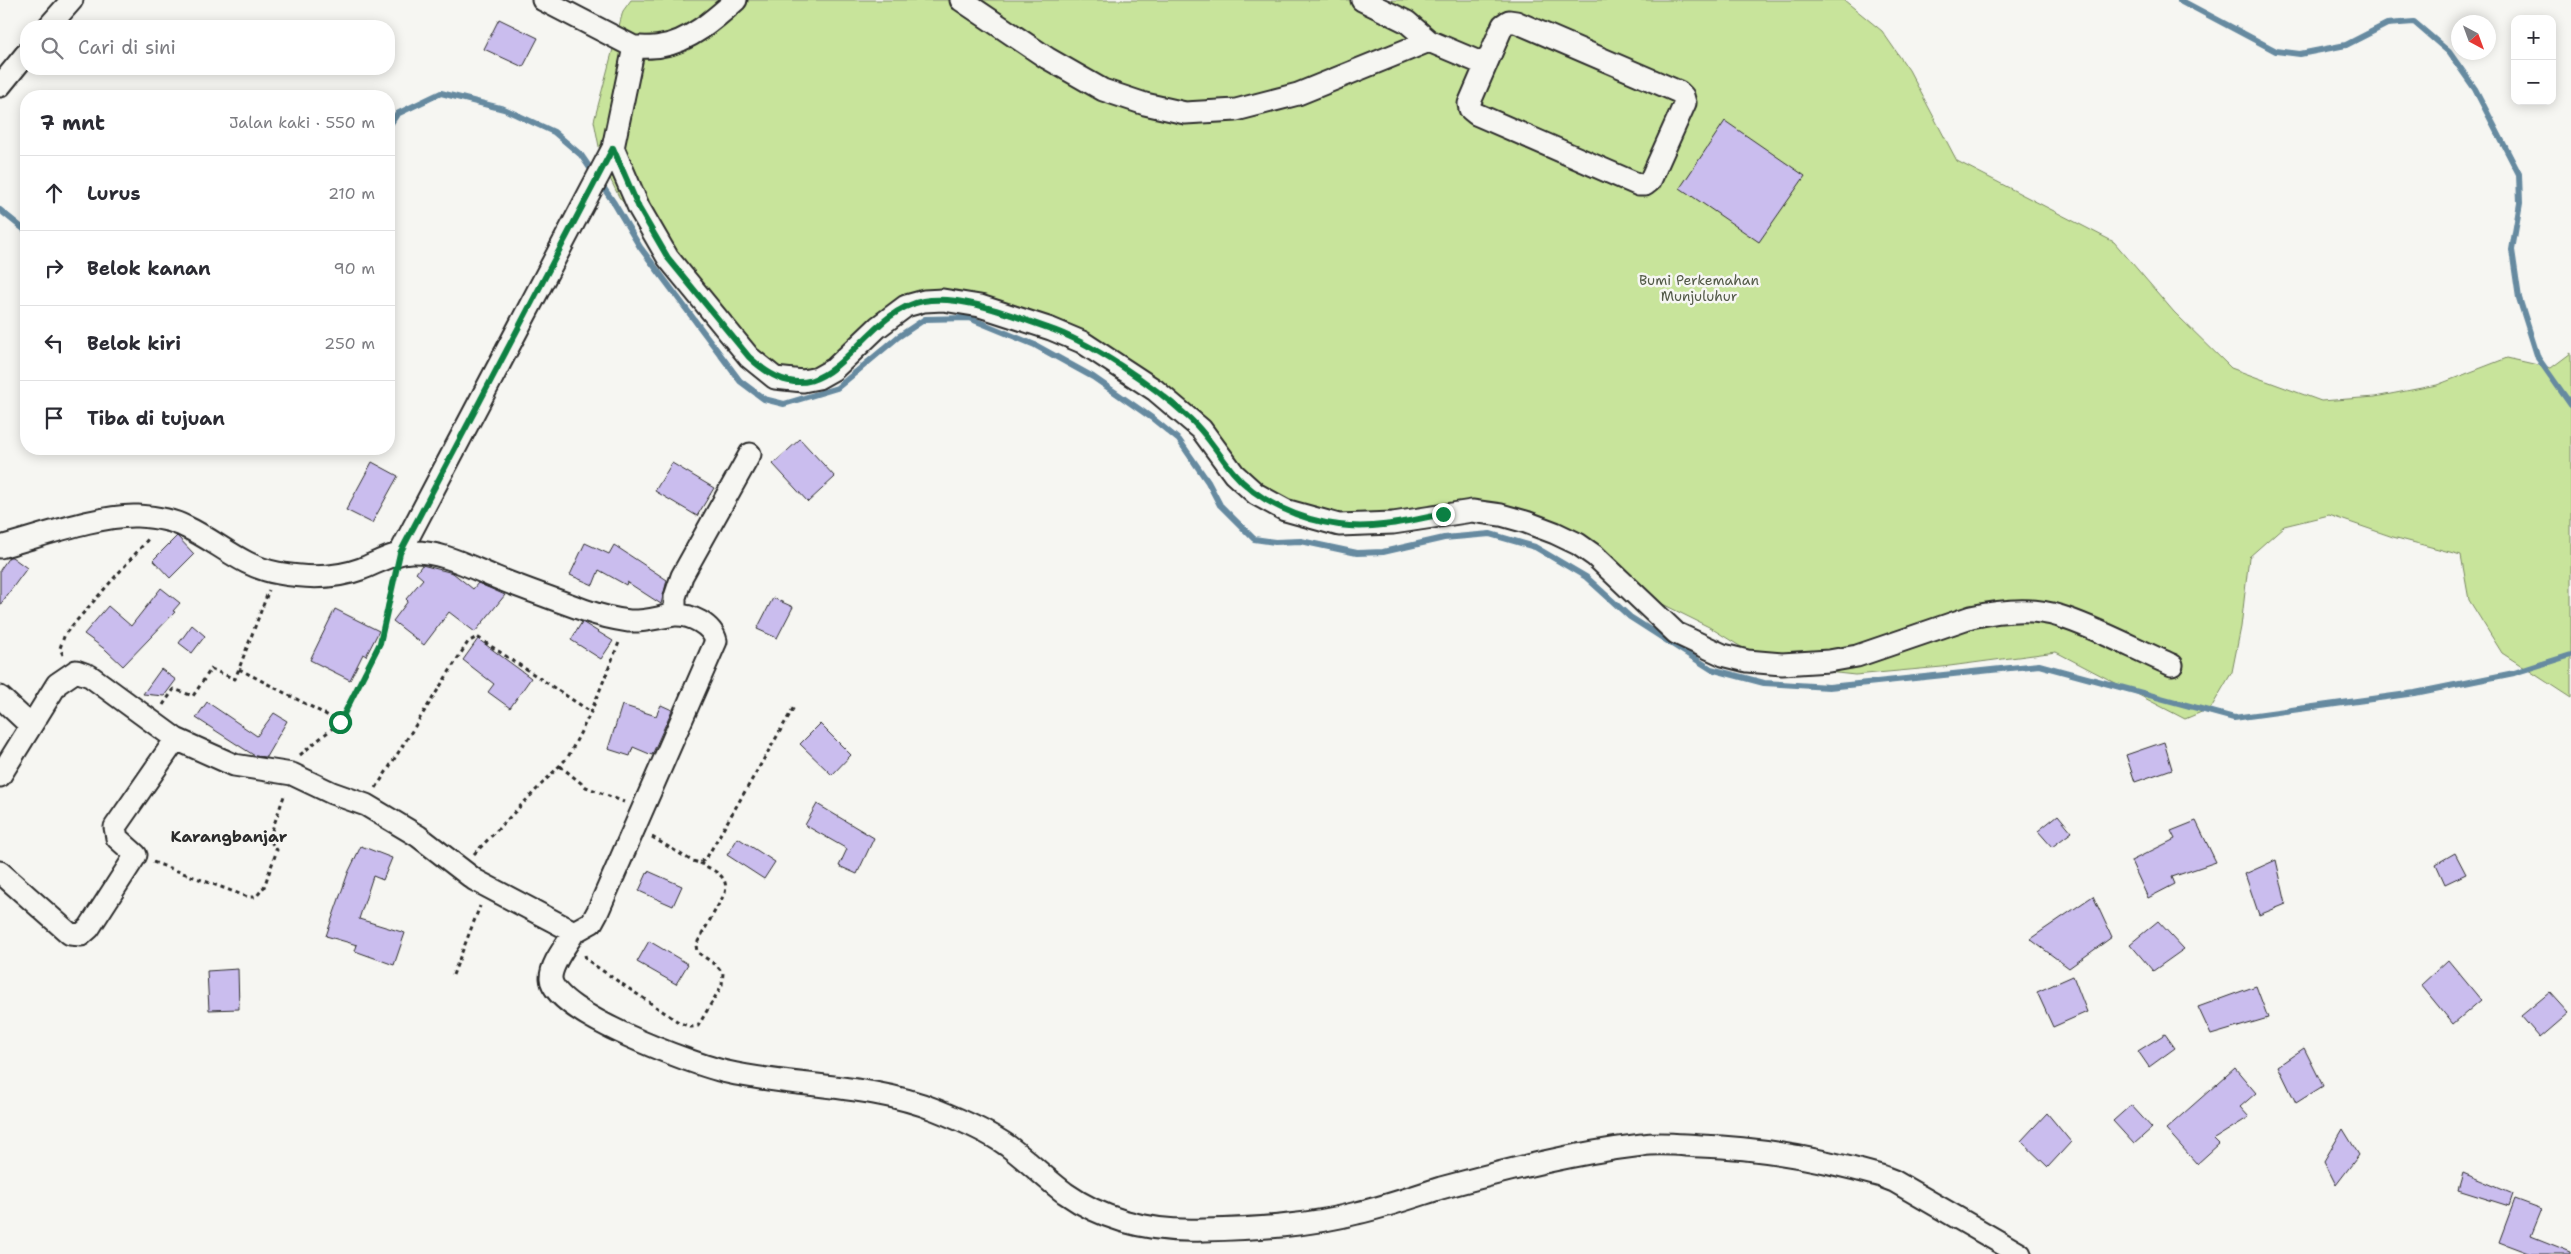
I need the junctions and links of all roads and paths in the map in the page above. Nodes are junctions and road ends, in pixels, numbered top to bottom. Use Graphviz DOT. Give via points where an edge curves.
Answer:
graph roads {
  1 [pos="72,0"];
  2 [pos="543,0"];
  3 [pos="736,0"];
  4 [pos="961,0"];
  5 [pos="1362,0"];
  6 [pos="54,20"];
  7 [pos="1429,41"];
  8 [pos="634,47"];
  9 [pos="20,61"];
  10 [pos="1486,65"];
  11 [pos="0,86"];
  12 [pos="610,155"];
  13 [pos="750,454"];
  14 [pos="166,519"];
  15 [pos="0,547"];
  16 [pos="400,553"];
  17 [pos="276,573"];
  18 [pos="674,615"];
  19 [pos="628,621"];
  20 [pos="2172,666"];
  21 [pos="239,669"];
  22 [pos="76,671"];
  23 [pos="0,697"];
  24 [pos="794,707"];
  25 [pos="591,712"];
  26 [pos="153,722"];
  27 [pos="340,722"];
  28 [pos="30,725"];
  29 [pos="176,739"];
  30 [pos="560,766"];
  31 [pos="285,773"];
  32 [pos="0,776"];
  33 [pos="366,804"];
  34 [pos="638,817"];
  35 [pos="136,855"];
  36 [pos="700,863"];
  37 [pos="459,870"];
  38 [pos="0,872"];
  39 [pos="487,887"];
  40 [pos="574,932"];
  41 [pos="453,975"];
  42 [pos="2020,1254"];
  1 -- 6 [label="street"];
  2 -- 8 [label="street"];
  3 -- 8 [label="street" via="688,36 662,46"];
  4 -- 7 [label="street" via="1047,58 1103,90 1145,104 1185,112 1236,110 1298,94"];
  5 -- 7 [label="street" via="1407,22"];
  7 -- 10 [label="street"];
  8 -- 12 [label="street"];
  9 -- 11 [label="street"];
  10 -- 10 [label="street" via="1468,104 1476,114 1639,185 1650,181 1685,103 1679,92 1516,22 1509,21 1503,25"];
  12 -- 16 [label="street"];
  12 -- 20 [label="street" via="668,258 749,357 775,378 802,381 834,370 878,327 906,306 943,300 980,306 1082,342 1155,390 1201,430 1234,474 1256,494 1285,510 1339,525 1393,524 1472,511 1501,514 1526,522 1578,544 1676,633 1723,655 1782,664 1829,661 1857,656 1989,613 2013,611 2058,615"];
  13 -- 18 [label="street" via="682,576 675,597"];
  14 -- 15 [label="street" via="136,516 105,520"];
  14 -- 17 [label="street" via="187,527 237,558"];
  14 -- 22 [label="path" via="64,634 60,648"];
  16 -- 17 [label="street" via="333,577"];
  16 -- 19 [label="street" via="440,555 591,612"];
  16 -- 27 [label="path" via="380,643 344,714 346,725"];
  17 -- 21 [label="path"];
  18 -- 19 [label="street" via="656,620"];
  18 -- 34 [label="street" via="708,626 716,641"];
  19 -- 25 [label="path"];
  21 -- 26 [label="path" via="235,679 211,669 193,696 174,689"];
  21 -- 27 [label="path"];
  22 -- 26 [label="street" via="90,676"];
  22 -- 28 [label="street" via="57,684"];
  23 -- 28 [label="street"];
  24 -- 36 [label="path" via="707,857"];
  25 -- 30 [label="path" via="568,758"];
  25 -- 33 [label="path" via="477,637 468,642"];
  26 -- 29 [label="street"];
  27 -- 31 [label="path"];
  28 -- 32 [label="street"];
  29 -- 31 [label="street" via="234,765"];
  29 -- 35 [label="street" via="115,827 117,838"];
  30 -- 34 [label="path" via="586,787"];
  30 -- 37 [label="path"];
  31 -- 33 [label="street"];
  31 -- 35 [label="path" via="269,839 277,850 264,887 256,897 248,897"];
  33 -- 37 [label="street" via="418,836"];
  34 -- 36 [label="path" via="692,861"];
  34 -- 40 [label="street" via="592,922"];
  35 -- 38 [label="street" via="89,928 81,935 70,934"];
  36 -- 40 [label="path" via="724,878 727,884 696,945 696,952 716,964 723,973 722,984 698,1026 680,1023 586,959"];
  37 -- 39 [label="street"];
  39 -- 40 [label="street"];
  39 -- 41 [label="path"];
  40 -- 42 [label="street" via="554,967 551,979 554,988 568,1004 595,1020 678,1057 728,1072 821,1084 933,1109 1009,1147 1084,1205 1127,1222 1167,1230 1199,1231 1258,1228 1355,1214 1538,1163 1656,1144 1771,1151 1881,1176"];
}
